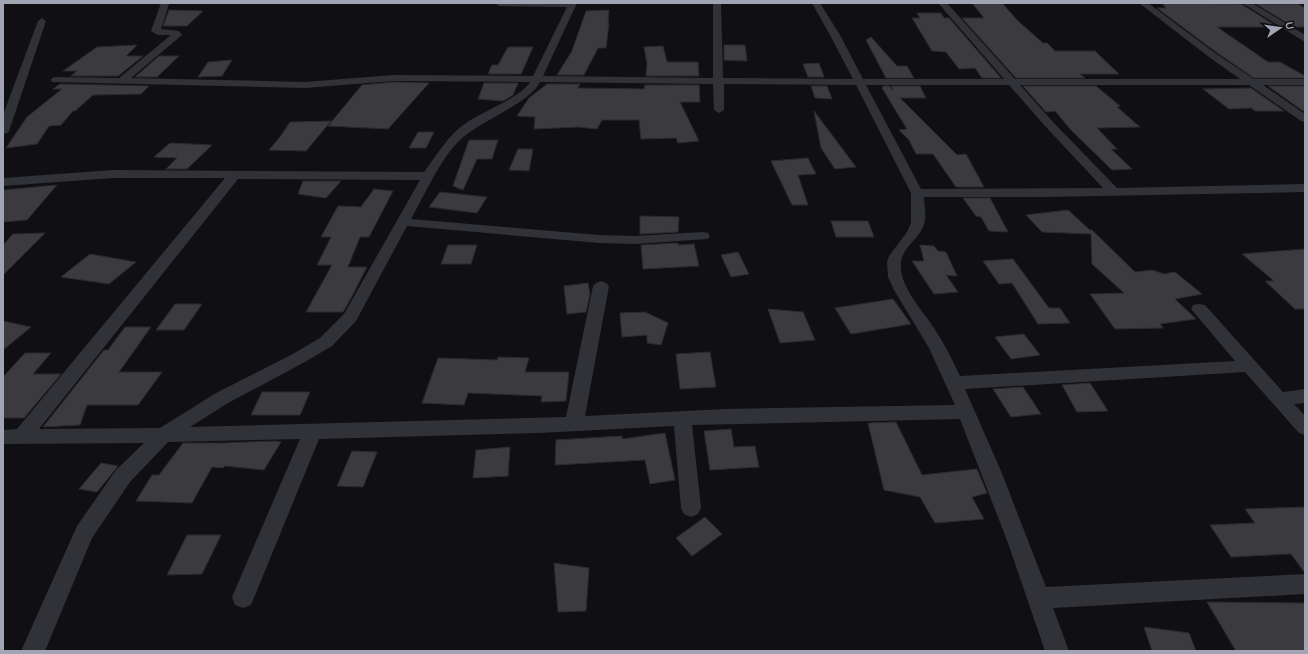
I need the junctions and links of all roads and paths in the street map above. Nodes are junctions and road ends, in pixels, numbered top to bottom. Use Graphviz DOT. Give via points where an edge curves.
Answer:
graph roads {
  1 [pos="500,3"];
  2 [pos="717,3"];
  3 [pos="816,3"];
  4 [pos="942,3"];
  5 [pos="1143,3"];
  6 [pos="1246,3"];
  7 [pos="164,4"];
  8 [pos="572,4"];
  9 [pos="42,21"];
  10 [pos="1305,39"];
  11 [pos="56,80"];
  12 [pos="123,80"];
  13 [pos="536,80"];
  14 [pos="718,82"];
  15 [pos="860,82"];
  16 [pos="1251,82"];
  17 [pos="1305,82"];
  18 [pos="1014,83"];
  19 [pos="719,110"];
  20 [pos="1305,119"];
  21 [pos="3,131"];
  22 [pos="234,175"];
  23 [pos="428,176"];
  24 [pos="3,182"];
  25 [pos="1305,188"];
  26 [pos="1113,191"];
  27 [pos="917,193"];
  28 [pos="402,222"];
  29 [pos="703,236"];
  30 [pos="601,286"];
  31 [pos="1199,309"];
  32 [pos="1248,366"];
  33 [pos="954,383"];
  34 [pos="1305,396"];
  35 [pos="1279,399"];
  36 [pos="967,412"];
  37 [pos="682,418"];
  38 [pos="574,424"];
  39 [pos="1305,428"];
  40 [pos="314,431"];
  41 [pos="163,435"];
  42 [pos="22,436"];
  43 [pos="3,437"];
  44 [pos="691,508"];
  45 [pos="1305,584"];
  46 [pos="243,597"];
  47 [pos="1039,598"];
  48 [pos="33,651"];
  49 [pos="1057,651"];
  1 -- 8 [label="street"];
  2 -- 14 [label="street"];
  3 -- 15 [label="street"];
  4 -- 18 [label="street"];
  5 -- 16 [label="street"];
  6 -- 10 [label="street"];
  7 -- 12 [label="street" via="156,31 177,35"];
  8 -- 13 [label="street"];
  9 -- 21 [label="street"];
  11 -- 12 [label="street"];
  12 -- 13 [label="street" via="305,84 380,78"];
  13 -- 14 [label="street"];
  13 -- 23 [label="street" via="532,88 469,126 452,141"];
  14 -- 15 [label="street"];
  14 -- 19 [label="street"];
  15 -- 18 [label="street"];
  15 -- 27 [label="street"];
  16 -- 17 [label="street"];
  16 -- 18 [label="street"];
  16 -- 20 [label="street"];
  18 -- 26 [label="street"];
  22 -- 23 [label="street"];
  22 -- 24 [label="street" via="112,174"];
  22 -- 42 [label="street"];
  23 -- 28 [label="street"];
  25 -- 26 [label="street"];
  26 -- 27 [label="street"];
  27 -- 33 [label="street" via="918,222 915,230 897,252 895,272 900,288 936,344"];
  28 -- 29 [label="street" via="599,239 634,240"];
  28 -- 41 [label="street" via="350,317 326,342 222,398"];
  30 -- 38 [label="street"];
  31 -- 32 [label="street"];
  32 -- 33 [label="street"];
  32 -- 35 [label="street"];
  33 -- 36 [label="street"];
  34 -- 35 [label="street"];
  35 -- 39 [label="street"];
  36 -- 37 [label="street"];
  36 -- 47 [label="street"];
  37 -- 38 [label="street"];
  37 -- 44 [label="street"];
  38 -- 40 [label="street"];
  40 -- 41 [label="street"];
  40 -- 46 [label="street"];
  41 -- 42 [label="street"];
  41 -- 48 [label="street" via="123,476 84,533"];
  42 -- 43 [label="street"];
  45 -- 47 [label="street"];
  47 -- 49 [label="street"];
}
